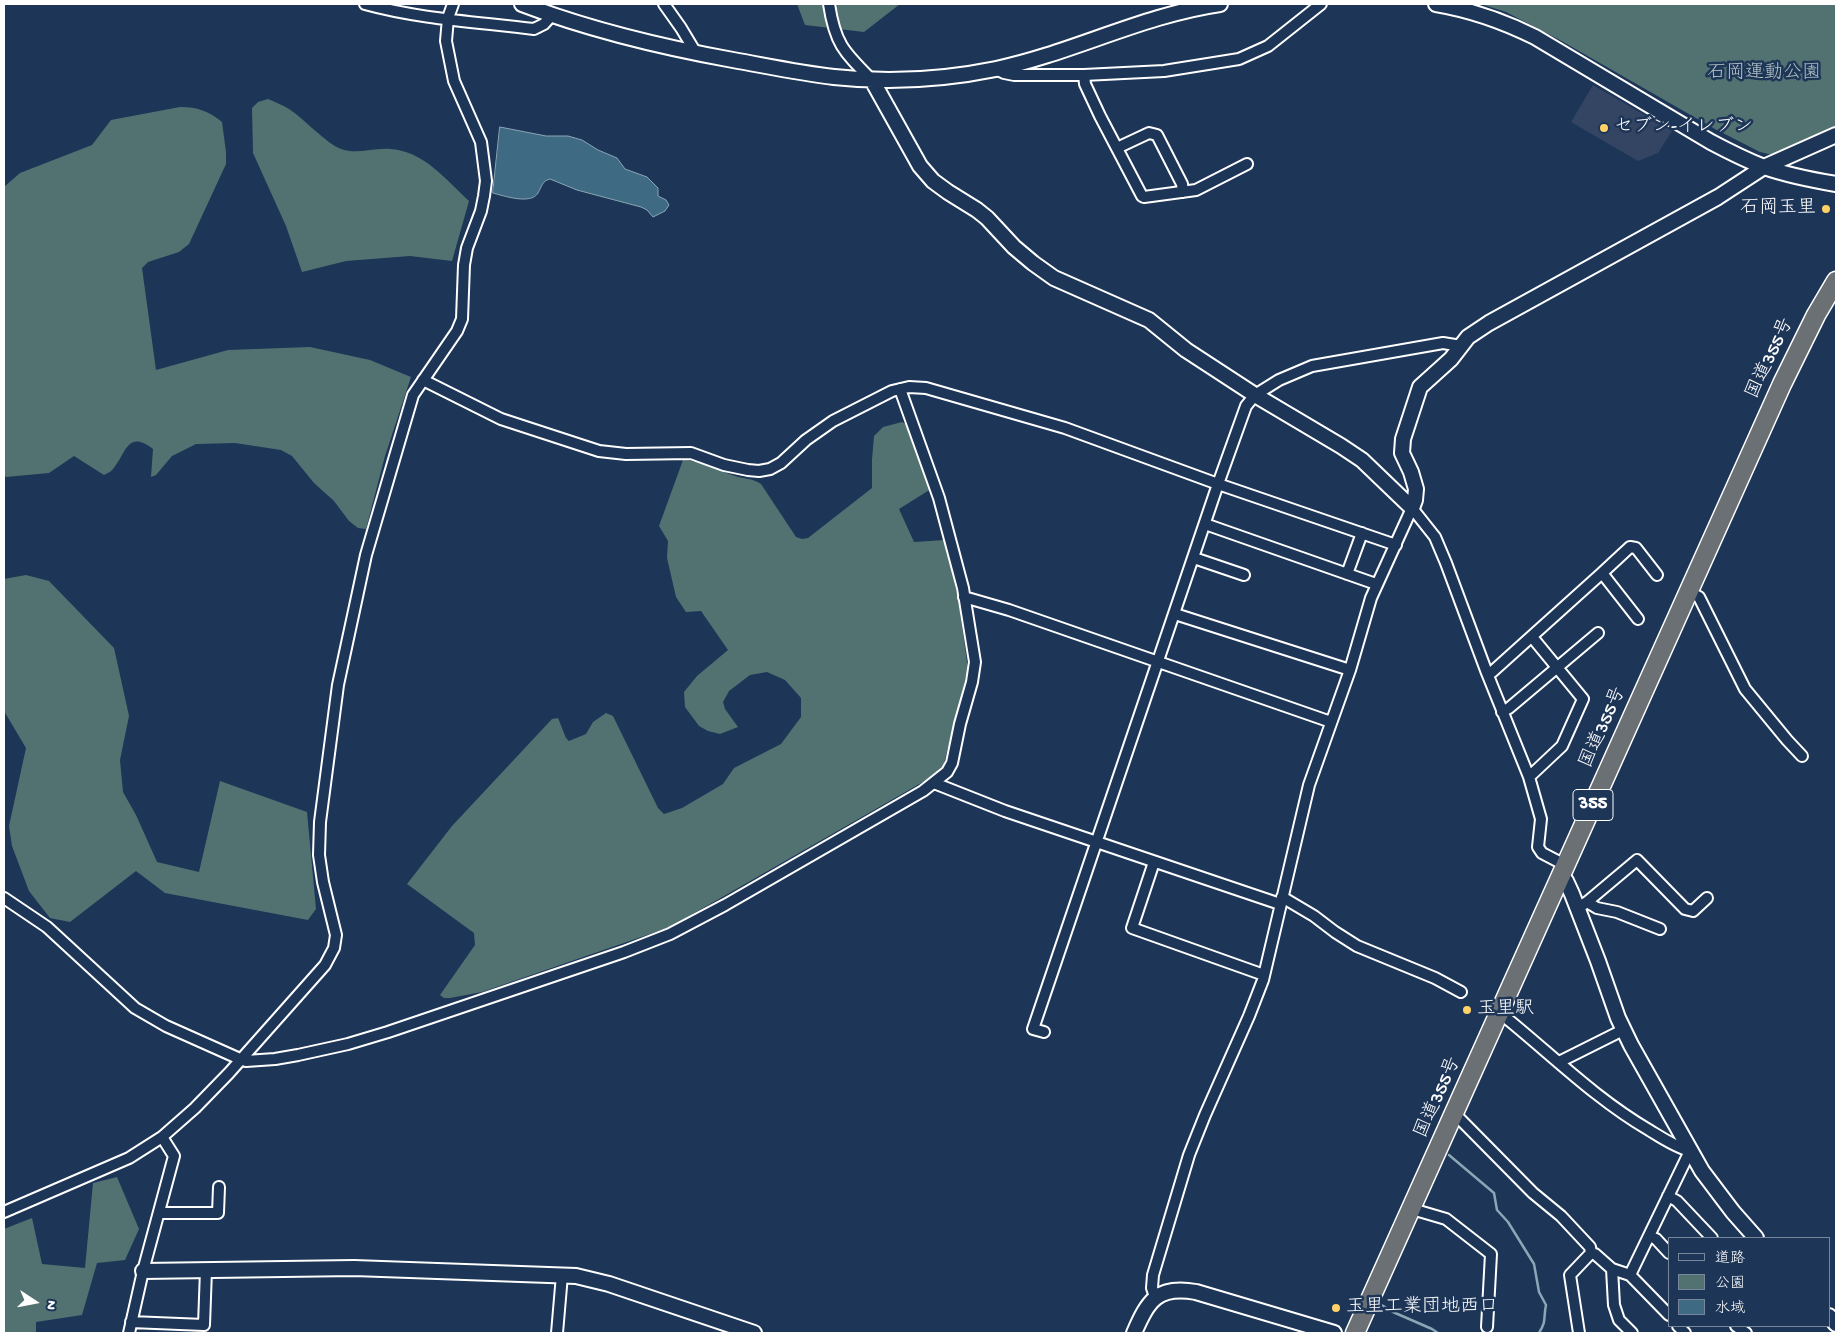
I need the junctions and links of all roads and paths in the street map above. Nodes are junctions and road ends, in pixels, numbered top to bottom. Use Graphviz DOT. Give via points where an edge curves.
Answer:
graph roads {
  1 [pos="364,4"];
  2 [pos="453,4"];
  3 [pos="522,4"];
  4 [pos="664,4"];
  5 [pos="829,4"];
  6 [pos="1220,4"];
  7 [pos="1321,4"];
  8 [pos="1436,4"];
  9 [pos="552,15"];
  10 [pos="448,18"];
  11 [pos="696,53"];
  12 [pos="996,69"];
  13 [pos="1084,76"];
  14 [pos="872,80"];
  15 [pos="1836,135"];
  16 [pos="1117,148"];
  17 [pos="1247,164"];
  18 [pos="1764,167"];
  19 [pos="1836,184"];
  20 [pos="1183,192"];
  21 [pos="1836,281"];
  22 [pos="1461,346"];
  23 [pos="423,380"];
  24 [pos="900,389"];
  25 [pos="1255,396"];
  26 [pos="1218,484"];
  27 [pos="1412,508"];
  28 [pos="1205,524"];
  29 [pos="1362,533"];
  30 [pos="1396,544"];
  31 [pos="1194,558"];
  32 [pos="1602,573"];
  33 [pos="1347,574"];
  34 [pos="1244,575"];
  35 [pos="1657,575"];
  36 [pos="1376,584"];
  37 [pos="1689,592"];
  38 [pos="964,597"];
  39 [pos="1175,614"];
  40 [pos="1638,619"];
  41 [pos="1598,633"];
  42 [pos="1532,637"];
  43 [pos="1158,663"];
  44 [pos="1557,668"];
  45 [pos="1350,670"];
  46 [pos="1487,673"];
  47 [pos="1502,712"];
  48 [pos="1330,722"];
  49 [pos="1802,756"];
  50 [pos="1529,777"];
  51 [pos="934,783"];
  52 [pos="1097,843"];
  53 [pos="1154,862"];
  54 [pos="1563,870"];
  55 [pos="4,898"];
  56 [pos="1707,898"];
  57 [pos="1281,901"];
  58 [pos="1582,905"];
  59 [pos="1660,929"];
  60 [pos="1264,975"];
  61 [pos="1461,992"];
  62 [pos="1500,1013"];
  63 [pos="1623,1030"];
  64 [pos="1044,1032"];
  65 [pos="240,1059"];
  66 [pos="1559,1062"];
  67 [pos="1455,1114"];
  68 [pos="162,1137"];
  69 [pos="1690,1151"];
  70 [pos="219,1187"];
  71 [pos="1668,1196"];
  72 [pos="1412,1210"];
  73 [pos="4,1212"];
  74 [pos="159,1213"];
  75 [pos="1649,1236"];
  76 [pos="1711,1237"];
  77 [pos="1755,1237"];
  78 [pos="1668,1252"];
  79 [pos="1591,1253"];
  80 [pos="1612,1268"];
  81 [pos="206,1270"];
  82 [pos="143,1271"];
  83 [pos="562,1274"];
  84 [pos="1630,1275"];
  85 [pos="1155,1297"];
  86 [pos="1668,1315"];
  87 [pos="131,1322"];
  88 [pos="1487,1327"];
  89 [pos="129,1333"];
  90 [pos="557,1333"];
  91 [pos="754,1333"];
  92 [pos="1134,1333"];
  93 [pos="1334,1333"];
  94 [pos="1355,1333"];
  95 [pos="1579,1333"];
  96 [pos="1632,1333"];
  1 -- 10 [label="street"];
  2 -- 10 [label="street"];
  3 -- 9 [label="street"];
  4 -- 11 [label="street"];
  5 -- 14 [label="street" via="837,39"];
  6 -- 12 [label="street" via="1188,10"];
  7 -- 13 [label="street" via="1268,46 1239,59 1164,71"];
  8 -- 18 [label="street" via="1510,24 1711,142"];
  9 -- 10 [label="street" via="534,29"];
  9 -- 11 [label="street" via="627,38"];
  10 -- 23 [label="street" via="446,41 454,81 480,142 486,182 481,211 464,265 462,319"];
  11 -- 14 [label="street" via="810,74"];
  12 -- 13 [label="street" via="1014,74"];
  12 -- 14 [label="street" via="932,78"];
  13 -- 16 [label="street"];
  14 -- 25 [label="street" via="920,166 933,181 987,218 1023,256 1054,278 1149,320 1186,350"];
  15 -- 18 [label="street"];
  16 -- 20 [label="street" via="1142,196 1148,198"];
  16 -- 20 [label="street" via="1149,133 1157,135"];
  17 -- 20 [label="street" via="1201,188"];
  18 -- 19 [label="street"];
  18 -- 22 [label="street" via="1718,197 1489,323 1468,337"];
  21 -- 37 [label="highway, 国道355号 / 355" via="1782,384"];
  22 -- 25 [label="street" via="1443,343 1312,366 1279,380"];
  22 -- 27 [label="street" via="1452,359 1420,387 1414,401 1402,453 1416,489"];
  23 -- 24 [label="street" via="501,419 599,450 626,454 691,453 724,465 759,471 781,463 833,421"];
  23 -- 65 [label="street" via="413,396 366,554 338,685 320,822 319,855 336,935 334,948 325,965"];
  24 -- 26 [label="street" via="934,389 1065,428"];
  24 -- 38 [label="street" via="939,498"];
  25 -- 26 [label="street" via="1246,406"];
  25 -- 27 [label="street" via="1362,460"];
  26 -- 28 [label="street"];
  26 -- 29 [label="street"];
  27 -- 30 [label="street"];
  27 -- 46 [label="street" via="1435,537"];
  28 -- 31 [label="street"];
  28 -- 33 [label="street"];
  29 -- 30 [label="street"];
  29 -- 33 [label="street"];
  30 -- 36 [label="street"];
  31 -- 34 [label="street"];
  31 -- 39 [label="street"];
  32 -- 35 [label="street" via="1630,547 1636,548"];
  32 -- 40 [label="street"];
  32 -- 42 [label="street"];
  33 -- 36 [label="street"];
  36 -- 45 [label="street"];
  37 -- 49 [label="street" via="1699,597 1745,688"];
  37 -- 54 [label="highway, 国道355号 / 355"];
  38 -- 43 [label="street"];
  38 -- 51 [label="street" via="975,670 952,763"];
  39 -- 43 [label="street"];
  39 -- 45 [label="street"];
  41 -- 44 [label="street"];
  42 -- 44 [label="street"];
  42 -- 46 [label="street"];
  43 -- 48 [label="street"];
  43 -- 52 [label="street"];
  44 -- 47 [label="street"];
  44 -- 50 [label="street" via="1582,699 1562,746"];
  45 -- 48 [label="street"];
  46 -- 47 [label="street"];
  47 -- 50 [label="street"];
  48 -- 57 [label="street" via="1309,785"];
  50 -- 54 [label="street" via="1541,819 1538,847"];
  51 -- 52 [label="street"];
  51 -- 65 [label="street" via="725,905 650,942 348,1044 275,1059"];
  52 -- 53 [label="street"];
  52 -- 64 [label="street" via="1033,1028"];
  53 -- 57 [label="street"];
  53 -- 60 [label="street" via="1132,928"];
  54 -- 58 [label="street" via="1566,881"];
  54 -- 62 [label="highway, 国道355号 / 355"];
  55 -- 65 [label="street" via="47,927 136,1008 166,1026"];
  56 -- 58 [label="street" via="1693,911 1685,909 1637,860"];
  57 -- 60 [label="street"];
  57 -- 61 [label="street" via="1314,916 1357,946"];
  58 -- 59 [label="street" via="1617,912"];
  58 -- 63 [label="street"];
  60 -- 85 [label="street" via="1189,1155 1153,1275"];
  62 -- 66 [label="street"];
  62 -- 67 [label="highway, 国道355号 / 355"];
  63 -- 66 [label="street"];
  63 -- 69 [label="street"];
  65 -- 68 [label="street"];
  66 -- 69 [label="street" via="1628,1118 1678,1148"];
  67 -- 72 [label="highway, 国道355号 / 355"];
  67 -- 79 [label="street" via="1560,1216 1590,1247"];
  68 -- 73 [label="street" via="121,1161"];
  68 -- 74 [label="street" via="174,1156"];
  69 -- 71 [label="street"];
  69 -- 77 [label="street" via="1715,1190"];
  70 -- 74 [label="street" via="218,1213"];
  71 -- 75 [label="street"];
  71 -- 76 [label="street" via="1677,1201"];
  72 -- 88 [label="street" via="1446,1219 1491,1254"];
  72 -- 94 [label="highway, 国道355号 / 355"];
  74 -- 82 [label="street"];
  75 -- 78 [label="street"];
  75 -- 84 [label="street"];
  79 -- 80 [label="street"];
  79 -- 95 [label="street" via="1570,1275"];
  80 -- 84 [label="street"];
  80 -- 96 [label="street" via="1614,1305 1619,1320"];
  81 -- 82 [label="street"];
  81 -- 83 [label="street" via="354,1268"];
  81 -- 87 [label="street" via="204,1325"];
  82 -- 87 [label="street"];
  83 -- 90 [label="street"];
  83 -- 91 [label="street" via="609,1284"];
  84 -- 86 [label="street"];
  85 -- 92 [label="street" via="1144,1310"];
  85 -- 93 [label="street" via="1174,1290 1196,1292"];
  87 -- 89 [label="street"];
}
